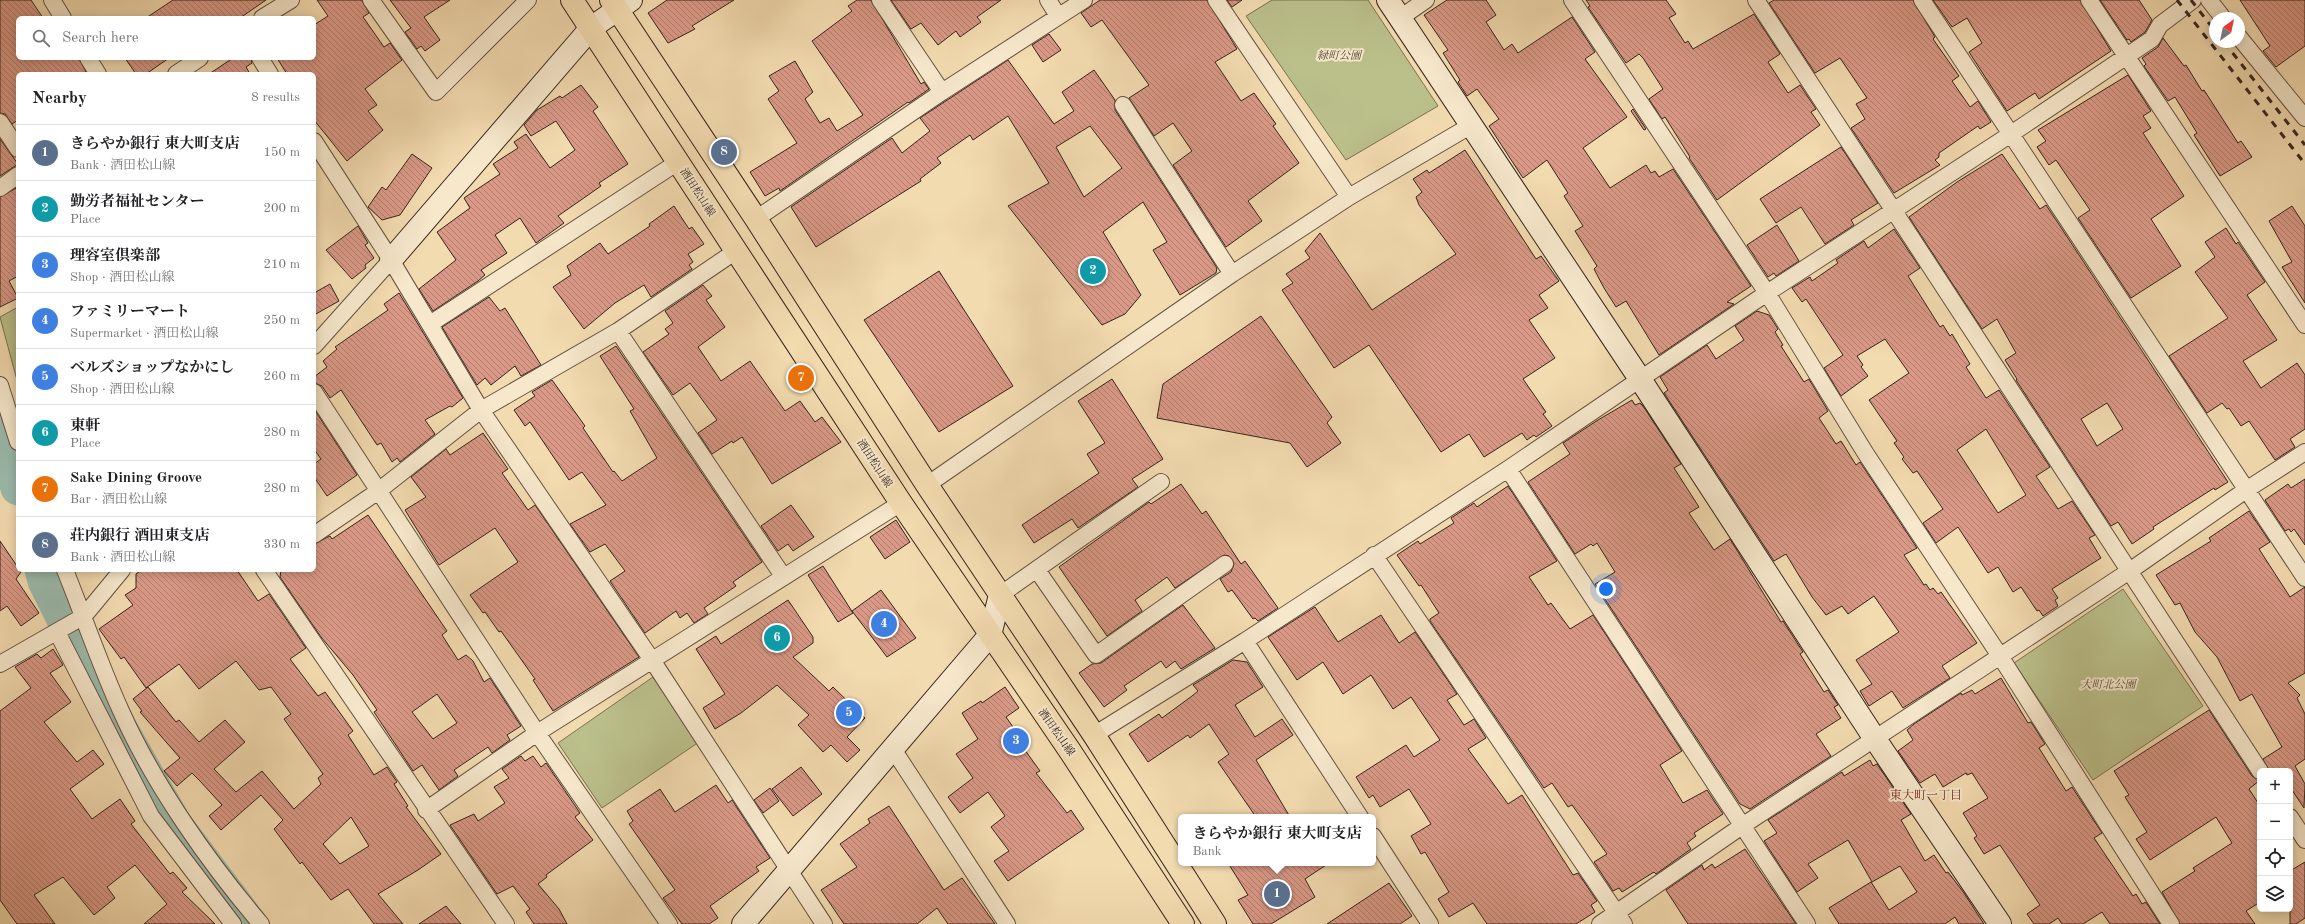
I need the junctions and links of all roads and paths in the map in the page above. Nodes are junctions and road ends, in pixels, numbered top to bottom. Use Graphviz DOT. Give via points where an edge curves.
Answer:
graph roads {
  1 [pos="52,0"];
  2 [pos="291,0"];
  3 [pos="371,0"];
  4 [pos="528,0"];
  5 [pos="572,0"];
  6 [pos="880,0"];
  7 [pos="1048,0"];
  8 [pos="1084,0"];
  9 [pos="1216,0"];
  10 [pos="1388,0"];
  11 [pos="1426,0"];
  12 [pos="1572,0"];
  13 [pos="1756,0"];
  14 [pos="1922,0"];
  15 [pos="2089,0"];
  16 [pos="2193,0"];
  17 [pos="2209,0"];
  18 [pos="620,3"];
  19 [pos="2219,12"];
  20 [pos="62,16"];
  21 [pos="265,16"];
  22 [pos="1058,16"];
  23 [pos="1400,18"];
  24 [pos="591,28"];
  25 [pos="2245,44"];
  26 [pos="2126,56"];
  27 [pos="89,60"];
  28 [pos="197,60"];
  29 [pos="261,60"];
  30 [pos="97,72"];
  31 [pos="179,72"];
  32 [pos="269,72"];
  33 [pos="942,92"];
  34 [pos="1123,105"];
  35 [pos="2305,118"];
  36 [pos="0,122"];
  37 [pos="1470,126"];
  38 [pos="2011,134"];
  39 [pos="316,144"];
  40 [pos="16,146"];
  41 [pos="678,162"];
  42 [pos="16,176"];
  43 [pos="0,188"];
  44 [pos="1349,197"];
  45 [pos="1894,209"];
  46 [pos="756,219"];
  47 [pos="736,251"];
  48 [pos="391,260"];
  49 [pos="1232,274"];
  50 [pos="1767,293"];
  51 [pos="430,324"];
  52 [pos="2305,325"];
  53 [pos="618,331"];
  54 [pos="316,344"];
  55 [pos="1640,379"];
  56 [pos="0,385"];
  57 [pos="316,395"];
  58 [pos="481,410"];
  59 [pos="16,436"];
  60 [pos="2305,452"];
  61 [pos="1508,469"];
  62 [pos="1161,482"];
  63 [pos="927,485"];
  64 [pos="2246,490"];
  65 [pos="377,492"];
  66 [pos="901,503"];
  67 [pos="316,534"];
  68 [pos="1374,555"];
  69 [pos="1226,564"];
  70 [pos="1036,570"];
  71 [pos="2131,570"];
  72 [pos="66,572"];
  73 [pos="120,572"];
  74 [pos="265,572"];
  75 [pos="783,576"];
  76 [pos="2305,578"];
  77 [pos="1000,595"];
  78 [pos="84,616"];
  79 [pos="57,632"];
  80 [pos="990,635"];
  81 [pos="1245,641"];
  82 [pos="2000,656"];
  83 [pos="652,660"];
  84 [pos="0,664"];
  85 [pos="537,733"];
  86 [pos="1094,735"];
  87 [pos="1875,739"];
  88 [pos="893,748"];
  89 [pos="2258,768"];
  90 [pos="426,810"];
  91 [pos="1358,814"];
  92 [pos="2293,822"];
  93 [pos="1742,826"];
  94 [pos="2305,840"];
  95 [pos="1376,841"];
  96 [pos="788,869"];
  97 [pos="1620,919"];
  98 [pos="233,924"];
  99 [pos="261,924"];
  100 [pos="506,924"];
  101 [pos="669,924"];
  102 [pos="742,924"];
  103 [pos="824,924"];
  104 [pos="1007,924"];
  105 [pos="1183,924"];
  106 [pos="1215,924"];
  107 [pos="1430,924"];
  108 [pos="1600,924"];
  109 [pos="1807,924"];
  110 [pos="2000,924"];
  111 [pos="2171,924"];
  1 -- 20 [label="street"];
  2 -- 21 [label="street"];
  3 -- 4 [label="street" via="436,92"];
  5 -- 24 [label="main road, 酒田松山線"];
  6 -- 33 [label="street"];
  7 -- 22 [label="street"];
  8 -- 22 [label="street"];
  9 -- 44 [label="street"];
  10 -- 23 [label="street"];
  11 -- 23 [label="street"];
  12 -- 50 [label="street"];
  13 -- 45 [label="street"];
  14 -- 38 [label="street"];
  15 -- 26 [label="street"];
  16 -- 26 [label="street" via="2160,25 2152,39"];
  17 -- 19 [label="street"];
  18 -- 24 [label="street"];
  18 -- 46 [label="main road"];
  22 -- 33 [label="street"];
  23 -- 37 [label="street"];
  24 -- 41 [label="main road, 酒田松山線"];
  24 -- 48 [label="street"];
  25 -- 35 [label="street"];
  26 -- 38 [label="street"];
  26 -- 52 [label="street"];
  27 -- 30 [label="street"];
  28 -- 31 [label="street"];
  29 -- 32 [label="street"];
  33 -- 46 [label="street"];
  34 -- 49 [label="street"];
  36 -- 40 [label="street"];
  37 -- 44 [label="street"];
  37 -- 55 [label="street"];
  38 -- 45 [label="street"];
  38 -- 64 [label="street"];
  39 -- 48 [label="street"];
  41 -- 47 [label="main road, 酒田松山線"];
  41 -- 51 [label="street"];
  42 -- 43 [label="street"];
  44 -- 49 [label="street"];
  45 -- 50 [label="street"];
  45 -- 71 [label="street"];
  46 -- 63 [label="main road"];
  47 -- 53 [label="street"];
  47 -- 66 [label="main road, 酒田松山線"];
  48 -- 51 [label="street"];
  48 -- 54 [label="street"];
  49 -- 63 [label="street"];
  50 -- 55 [label="street"];
  50 -- 82 [label="street" via="1866,454"];
  51 -- 58 [label="street"];
  53 -- 58 [label="street"];
  53 -- 75 [label="street"];
  55 -- 61 [label="street"];
  55 -- 87 [label="street"];
  56 -- 59 [label="street"];
  57 -- 65 [label="street"];
  58 -- 65 [label="street"];
  58 -- 83 [label="street"];
  60 -- 64 [label="street"];
  61 -- 68 [label="street"];
  61 -- 93 [label="street"];
  62 -- 70 [label="street"];
  63 -- 77 [label="main road"];
  64 -- 71 [label="street"];
  64 -- 76 [label="street"];
  65 -- 67 [label="street"];
  65 -- 85 [label="street"];
  66 -- 75 [label="street"];
  66 -- 80 [label="main road, 酒田松山線"];
  68 -- 81 [label="street"];
  68 -- 97 [label="street"];
  69 -- 70 [label="street" via="1096,655"];
  70 -- 77 [label="street"];
  71 -- 82 [label="street"];
  71 -- 89 [label="street"];
  72 -- 78 [label="street"];
  73 -- 78 [label="street"];
  74 -- 90 [label="street"];
  75 -- 83 [label="street"];
  77 -- 80 [label="street"];
  77 -- 86 [label="main road"];
  78 -- 79 [label="street"];
  78 -- 99 [label="street" via="121,712 156,776 220,876"];
  79 -- 84 [label="street"];
  79 -- 98 [label="street" via="151,816"];
  80 -- 88 [label="street"];
  80 -- 105 [label="main road, 酒田松山線" via="1070,750"];
  81 -- 86 [label="street"];
  81 -- 91 [label="street"];
  82 -- 87 [label="street"];
  82 -- 111 [label="street"];
  83 -- 85 [label="street"];
  83 -- 96 [label="street"];
  85 -- 90 [label="street"];
  85 -- 101 [label="street"];
  86 -- 106 [label="main road"];
  87 -- 93 [label="street"];
  87 -- 110 [label="street"];
  88 -- 96 [label="street"];
  88 -- 104 [label="street"];
  90 -- 100 [label="street"];
  92 -- 94 [label="street"];
  93 -- 97 [label="street"];
  93 -- 109 [label="street"];
  95 -- 107 [label="street"];
  96 -- 102 [label="street"];
  96 -- 103 [label="street"];
  97 -- 108 [label="street"];
}
